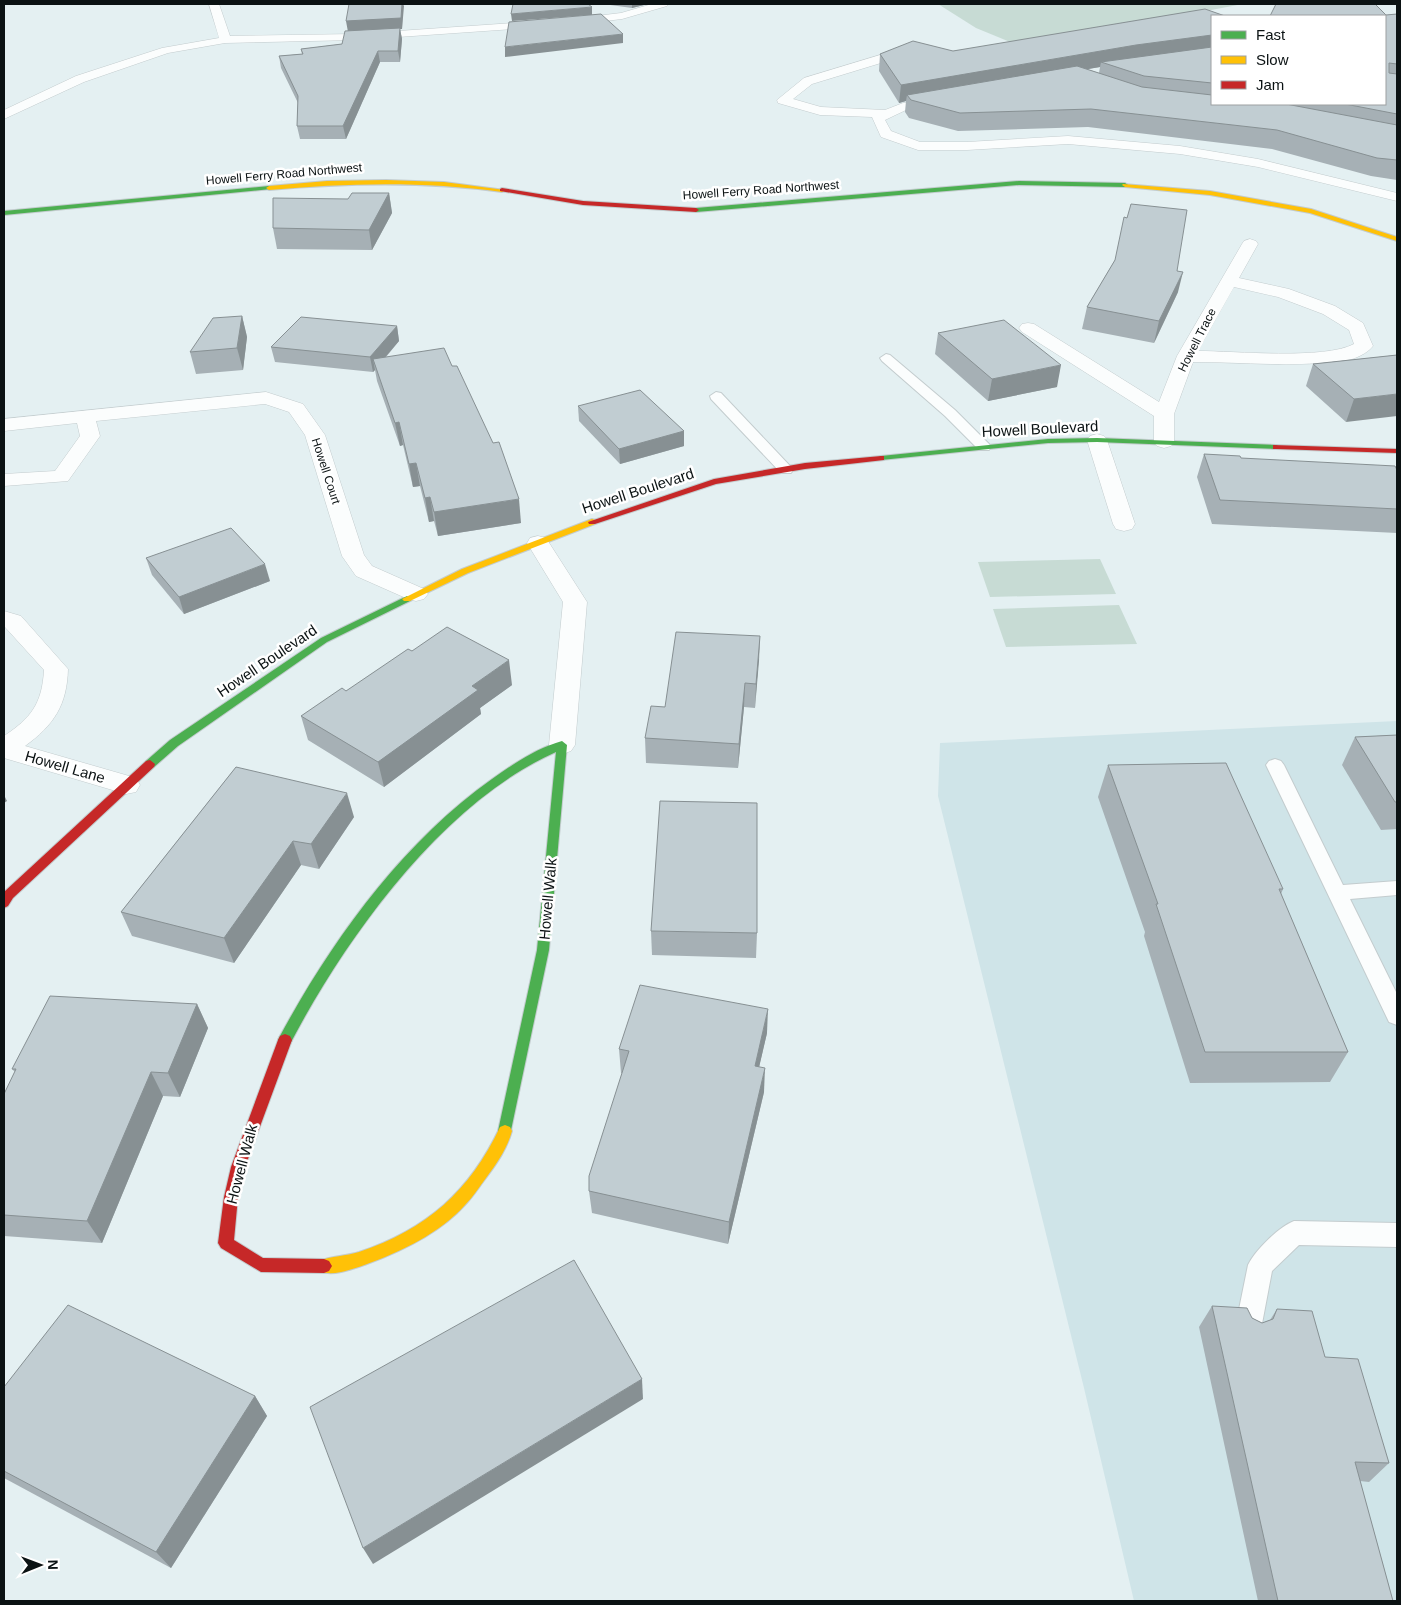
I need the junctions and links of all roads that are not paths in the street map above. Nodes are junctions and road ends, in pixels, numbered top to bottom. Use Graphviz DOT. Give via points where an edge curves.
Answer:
graph roads {
  1 [pos="214,4"];
  2 [pos="663,4"];
  3 [pos="224,40"];
  4 [pos="890,56"];
  5 [pos="951,100"];
  6 [pos="886,114"];
  7 [pos="4,115"];
  8 [pos="1397,197"];
  9 [pos="4,213"];
  10 [pos="1397,238"];
  11 [pos="1250,244"];
  12 [pos="1229,281"];
  13 [pos="1028,328"];
  14 [pos="1186,356"];
  15 [pos="886,358"];
  16 [pos="716,396"];
  17 [pos="1164,414"];
  18 [pos="85,416"];
  19 [pos="4,425"];
  20 [pos="1096,440"];
  21 [pos="1164,442"];
  22 [pos="984,447"];
  23 [pos="1397,451"];
  24 [pos="786,470"];
  25 [pos="4,480"];
  26 [pos="1124,524"];
  27 [pos="538,543"];
  28 [pos="416,594"];
  29 [pos="4,618"];
  30 [pos="562,745"];
  31 [pos="4,748"];
  32 [pos="1275,765"];
  33 [pos="126,785"];
  34 [pos="1397,888"];
  35 [pos="1337,893"];
  36 [pos="4,903"];
  37 [pos="1397,1016"];
  38 [pos="1397,1234"];
  39 [pos="1248,1329"];
  1 -- 3 [label="street"];
  2 -- 3 [label="street" via="622,16 571,22 355,38"];
  3 -- 7 [label="street" via="166,50 80,79"];
  4 -- 6 [label="street" via="808,81 783,100 820,111"];
  5 -- 6 [label="street" via="903,107"];
  6 -- 8 [label="street" via="878,118 886,134 918,146 1068,140 1180,150 1258,164"];
  9 -- 10 [label="street, Howell Ferry Road Northwest" via="328,182 462,184 582,203 700,210 927,189 1037,183 1110,184 1210,193 1311,211"];
  11 -- 12 [label="street, Howell Trace"];
  12 -- 14 [label="street, Howell Trace"];
  12 -- 14 [label="street" via="1283,293 1329,310 1357,327 1364,346 1347,355 1312,358"];
  13 -- 17 [label="street"];
  14 -- 17 [label="street, Howell Trace"];
  15 -- 22 [label="lane"];
  16 -- 24 [label="lane"];
  17 -- 21 [label="street, Howell Trace"];
  18 -- 19 [label="street, Howell Court"];
  18 -- 25 [label="street" via="90,436 61,477"];
  18 -- 28 [label="street, Howell Court" via="266,398 296,408 315,435 353,556 364,571"];
  20 -- 21 [label="street, Howell Boulevard"];
  20 -- 22 [label="street, Howell Boulevard"];
  20 -- 26 [label="street"];
  21 -- 23 [label="street, Howell Boulevard"];
  22 -- 24 [label="street, Howell Boulevard"];
  24 -- 27 [label="street, Howell Boulevard" via="714,482 607,516"];
  27 -- 28 [label="street, Howell Boulevard"];
  27 -- 30 [label="street, Howell Walk" via="575,602"];
  28 -- 33 [label="street, Howell Boulevard" via="324,640 174,743"];
  29 -- 31 [label="street, Howell Lane" via="13,621 56,669 56,686 48,711"];
  30 -- 30 [label="street, Howell Walk" via="543,950 502,1144 460,1202 420,1232 393,1246 337,1266 261,1265 226,1244 232,1192 245,1142 283,1045 316,984 364,912 404,865 492,780"];
  31 -- 33 [label="street, Howell Lane"];
  32 -- 35 [label="lane"];
  33 -- 36 [label="street, Howell Boulevard"];
  34 -- 35 [label="lane"];
  35 -- 37 [label="lane"];
  38 -- 39 [label="lane" via="1294,1233 1260,1265"];
}
